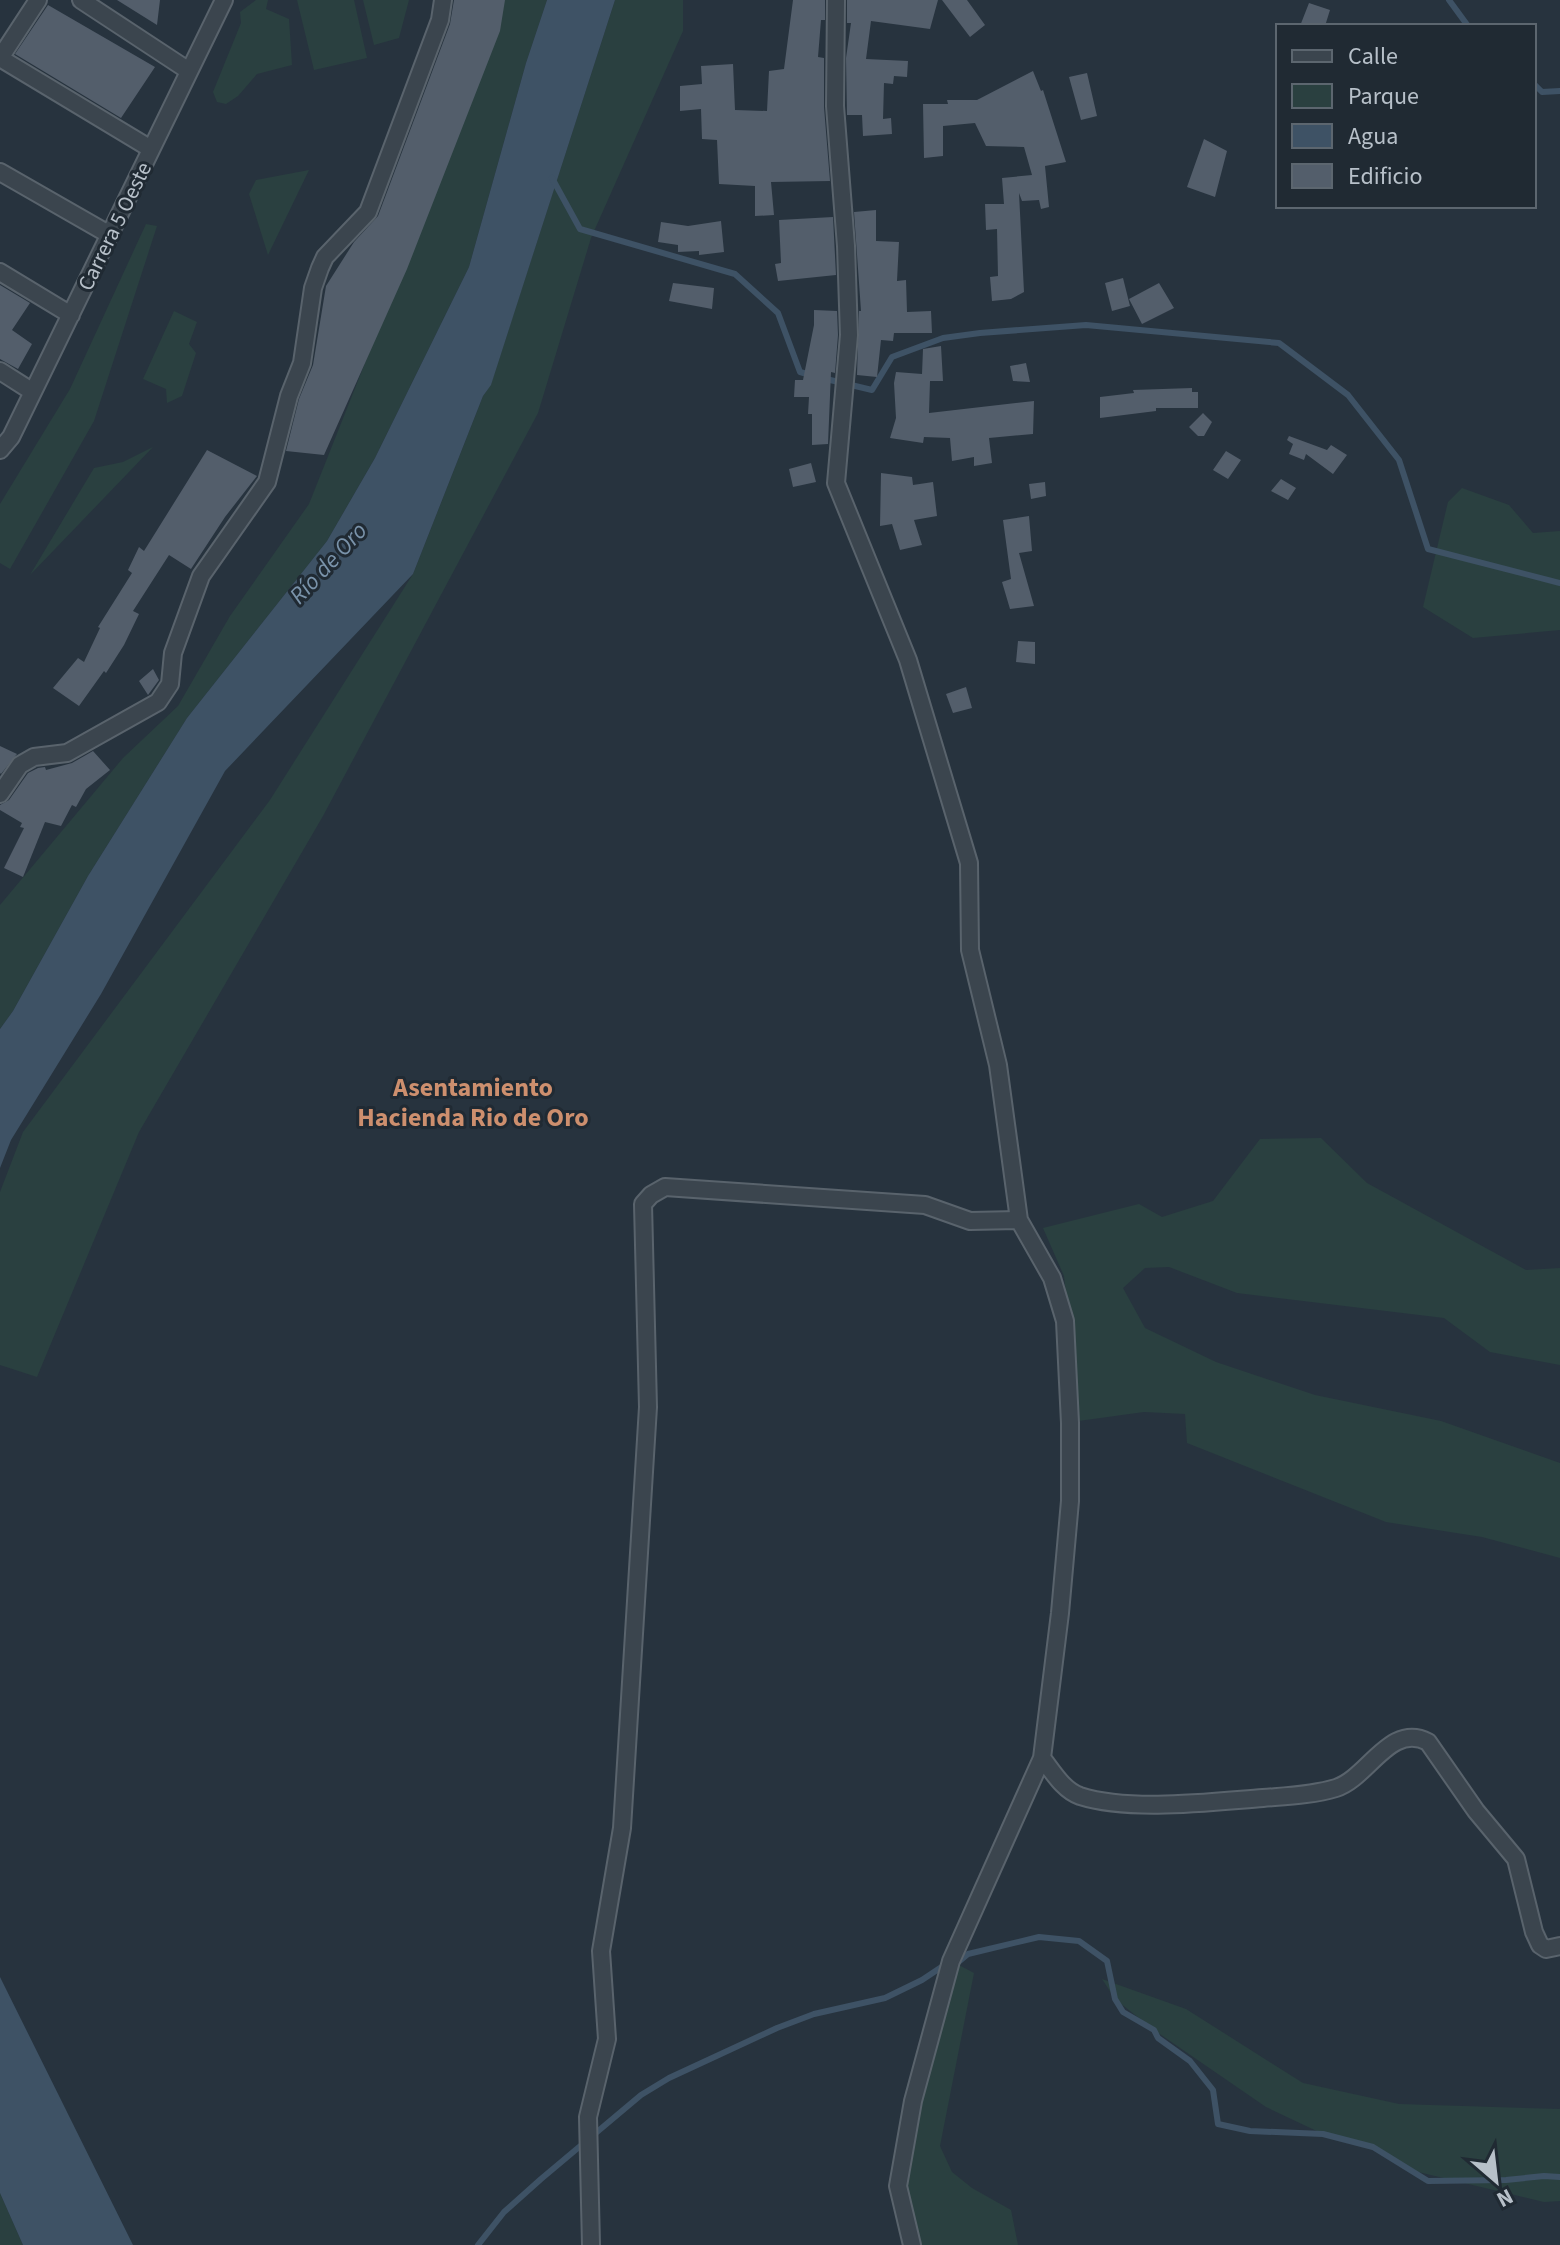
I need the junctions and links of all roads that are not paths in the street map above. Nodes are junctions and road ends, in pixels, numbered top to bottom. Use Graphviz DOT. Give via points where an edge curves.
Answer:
graph roads {
  1 [pos="38,0"];
  2 [pos="81,0"];
  3 [pos="224,0"];
  4 [pos="443,0"];
  5 [pos="836,0"];
  6 [pos="0,58"];
  7 [pos="189,71"];
  8 [pos="151,149"];
  9 [pos="0,172"];
  10 [pos="110,235"];
  11 [pos="0,272"];
  12 [pos="71,315"];
  13 [pos="0,371"];
  14 [pos="33,392"];
  15 [pos="0,450"];
  16 [pos="0,794"];
  17 [pos="1019,1220"];
  18 [pos="1042,1758"];
  19 [pos="1560,1946"];
  20 [pos="591,2245"];
  21 [pos="912,2245"];
  1 -- 6 [label="street"];
  2 -- 7 [label="street"];
  3 -- 7 [label="street, Carrera 5 Oeste"];
  4 -- 16 [label="street" via="368,212 320,268 302,363 267,482 201,576 173,653 165,695 67,753 34,757 20,765"];
  5 -- 17 [label="street" via="835,106 849,335 836,483 908,660 968,859 970,950 998,1065"];
  6 -- 8 [label="street"];
  7 -- 8 [label="street, Carrera 5 Oeste"];
  8 -- 10 [label="street, Carrera 5 Oeste"];
  9 -- 10 [label="street"];
  10 -- 12 [label="street, Carrera 5 Oeste"];
  11 -- 12 [label="street"];
  12 -- 14 [label="street, Carrera 5 Oeste"];
  13 -- 14 [label="street"];
  14 -- 15 [label="street, Carrera 5 Oeste"];
  17 -- 18 [label="street" via="1052,1278 1065,1321 1068,1369 1070,1501"];
  17 -- 20 [label="street" via="970,1221 925,1205 665,1187 643,1204 648,1407 622,1828 601,1951 607,2039 588,2117"];
  18 -- 19 [label="street" via="1066,1789 1080,1796 1191,1804 1338,1788 1394,1743 1420,1737 1516,1859 1540,1945"];
  18 -- 21 [label="street" via="951,1961 913,2101 898,2186"];
}
